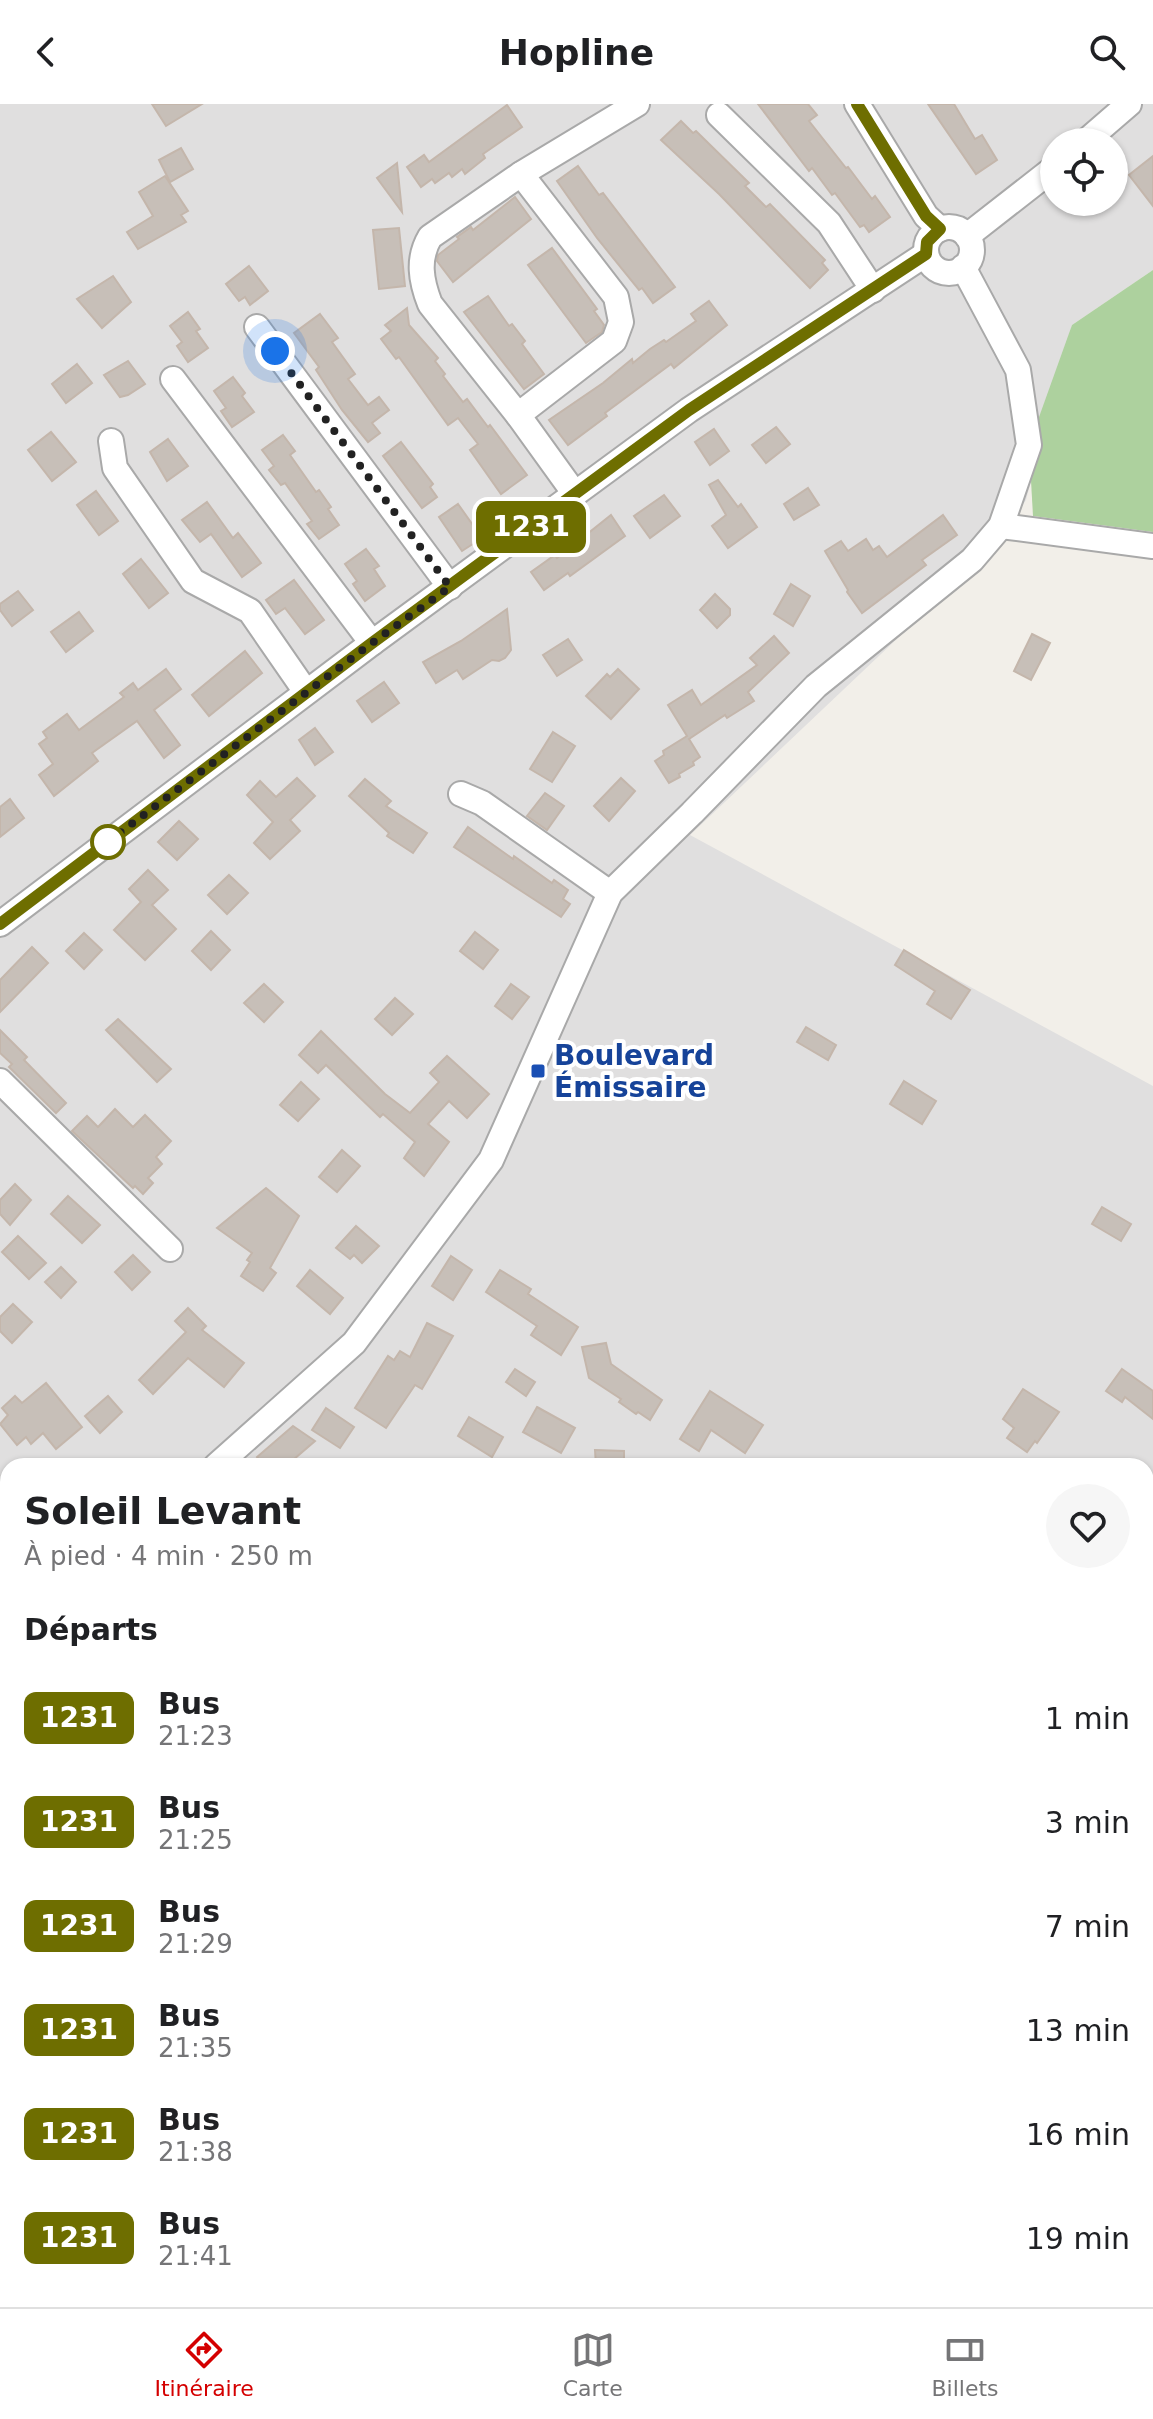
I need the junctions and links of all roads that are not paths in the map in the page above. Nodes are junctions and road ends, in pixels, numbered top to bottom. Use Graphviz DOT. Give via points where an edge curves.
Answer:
graph roads {
  1 [pos="637,104"];
  2 [pos="857,104"];
  3 [pos="1129,104"];
  4 [pos="720,108"];
  5 [pos="1101,128"];
  6 [pos="521,174"];
  7 [pos="1040,179"];
  8 [pos="940,229"];
  9 [pos="967,236"];
  10 [pos="926,254"];
  11 [pos="963,267"];
  12 [pos="873,290"];
  13 [pos="257,327"];
  14 [pos="173,379"];
  15 [pos="518,415"];
  16 [pos="111,441"];
  17 [pos="575,494"];
  18 [pos="1001,526"];
  19 [pos="1153,546"];
  20 [pos="450,587"];
  21 [pos="372,643"];
  22 [pos="306,692"];
  23 [pos="461,794"];
  24 [pos="610,893"];
  25 [pos="0,924"];
  26 [pos="0,1081"];
  27 [pos="170,1249"];
  28 [pos="225,1458"];
  1 -- 6 [label="street"];
  2 -- 8 [label="street" via="926,216"];
  3 -- 5 [label="street"];
  4 -- 12 [label="street" via="829,223"];
  6 -- 15 [label="street" via="616,297 621,322 614,341"];
  6 -- 15 [label="street" via="430,237 421,260 430,304"];
  7 -- 9 [label="street"];
  8 -- 9 [label="street" via="955,228"];
  8 -- 10 [label="street" via="927,242"];
  9 -- 11 [label="street" via="971,256"];
  10 -- 11 [label="street" via="941,272"];
  10 -- 12 [label="street"];
  11 -- 18 [label="street" via="1018,370 1029,445"];
  12 -- 17 [label="street" via="689,410"];
  13 -- 20 [label="street"];
  14 -- 21 [label="street"];
  15 -- 17 [label="street"];
  16 -- 22 [label="street" via="115,468 193,581 250,611"];
  17 -- 20 [label="street"];
  18 -- 19 [label="street"];
  18 -- 24 [label="street" via="972,560 816,686"];
  20 -- 21 [label="street"];
  21 -- 22 [label="street"];
  22 -- 25 [label="street"];
  23 -- 24 [label="street" via="482,803"];
  24 -- 28 [label="street" via="491,1160 354,1343"];
  26 -- 27 [label="street"];
}
